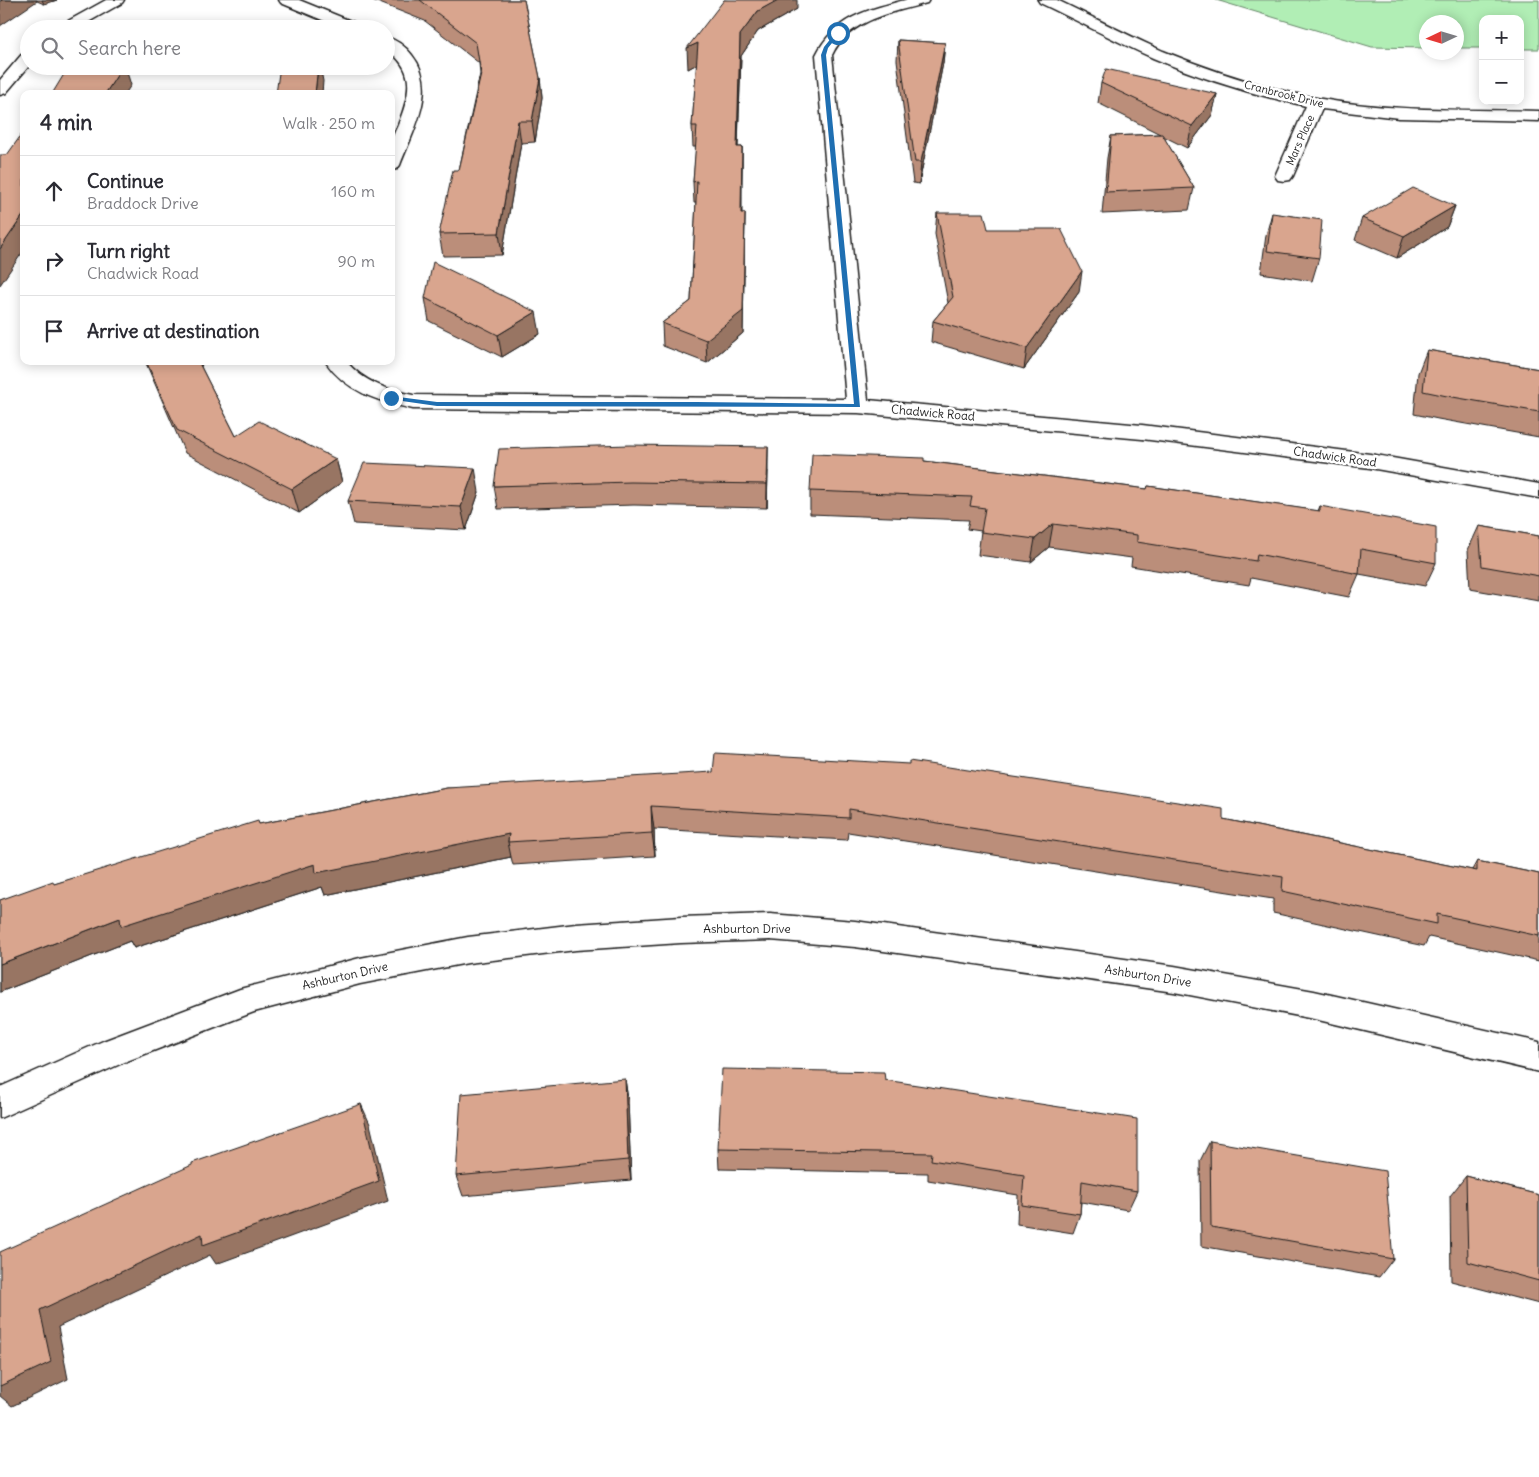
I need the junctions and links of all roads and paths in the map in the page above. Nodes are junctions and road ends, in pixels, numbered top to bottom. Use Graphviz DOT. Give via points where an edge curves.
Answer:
graph roads {
  1 [pos="117,0"];
  2 [pos="286,0"];
  3 [pos="922,0"];
  4 [pos="1045,0"];
  5 [pos="80,20"];
  6 [pos="336,20"];
  7 [pos="395,48"];
  8 [pos="20,67"];
  9 [pos="0,90"];
  10 [pos="1316,103"];
  11 [pos="1539,116"];
  12 [pos="395,153"];
  13 [pos="1284,176"];
  14 [pos="337,365"];
  15 [pos="858,406"];
  16 [pos="1539,491"];
  17 [pos="1539,1057"];
  18 [pos="0,1103"];
  1 -- 5 [label="street"];
  2 -- 6 [label="street"];
  3 -- 15 [label="street" via="846,27 831,40 824,55"];
  4 -- 10 [label="street, Cranbrook Drive" via="1174,61 1238,83"];
  7 -- 12 [label="street" via="406,56 415,71 417,87"];
  8 -- 9 [label="street"];
  10 -- 11 [label="street, Cranbrook Drive" via="1392,112"];
  10 -- 13 [label="street, Mars Place"];
  14 -- 15 [label="street, Chadwick Road" via="371,391 413,402"];
  15 -- 16 [label="street, Chadwick Road" via="1142,432 1370,461"];
  17 -- 18 [label="street, Ashburton Drive" via="1314,1005 1174,979 855,934 760,927 576,937 468,950 360,971 251,999 115,1051"];
}
